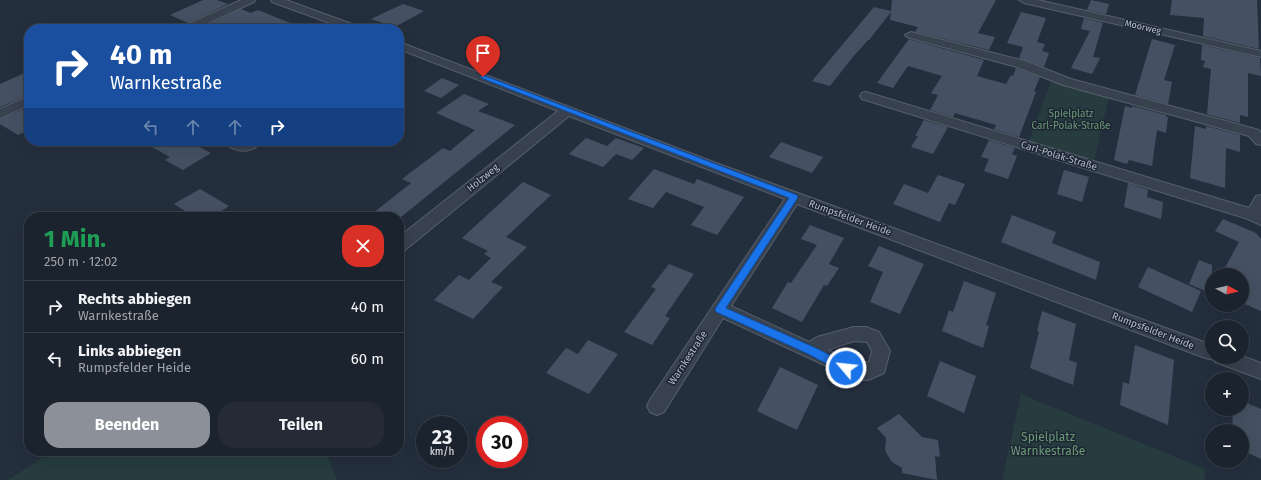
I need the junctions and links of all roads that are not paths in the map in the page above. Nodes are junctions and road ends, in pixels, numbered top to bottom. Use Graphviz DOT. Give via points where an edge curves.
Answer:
graph roads {
  1 [pos="250,0"];
  2 [pos="276,0"];
  3 [pos="1024,0"];
  4 [pos="197,24"];
  5 [pos="342,24"];
  6 [pos="911,35"];
  7 [pos="404,47"];
  8 [pos="413,50"];
  9 [pos="1261,54"];
  10 [pos="404,55"];
  11 [pos="866,96"];
  12 [pos="24,102"];
  13 [pos="568,110"];
  14 [pos="0,114"];
  15 [pos="1261,141"];
  16 [pos="794,197"];
  17 [pos="1261,200"];
  18 [pos="1257,218"];
  19 [pos="404,242"];
  20 [pos="720,309"];
  21 [pos="1205,350"];
  22 [pos="812,351"];
  23 [pos="1242,364"];
  24 [pos="1261,371"];
  25 [pos="657,406"];
  1 -- 4 [label="street"];
  2 -- 5 [label="street"];
  3 -- 9 [label="street, Moorweg"];
  6 -- 15 [label="street" via="1022,64 1067,82 1254,133"];
  7 -- 8 [label="street, Rumpsfelder Heide"];
  8 -- 10 [label="street"];
  8 -- 13 [label="street, Rumpsfelder Heide"];
  11 -- 18 [label="street, Carl-Polak-Straße"];
  12 -- 14 [label="street"];
  13 -- 16 [label="street, Rumpsfelder Heide"];
  13 -- 19 [label="street, Holzweg"];
  16 -- 20 [label="street, Warnkestraße"];
  16 -- 21 [label="street, Rumpsfelder Heide"];
  17 -- 18 [label="street, Carl-Polak-Straße"];
  20 -- 22 [label="street"];
  20 -- 25 [label="street, Warnkestraße"];
  23 -- 24 [label="street"];
}
